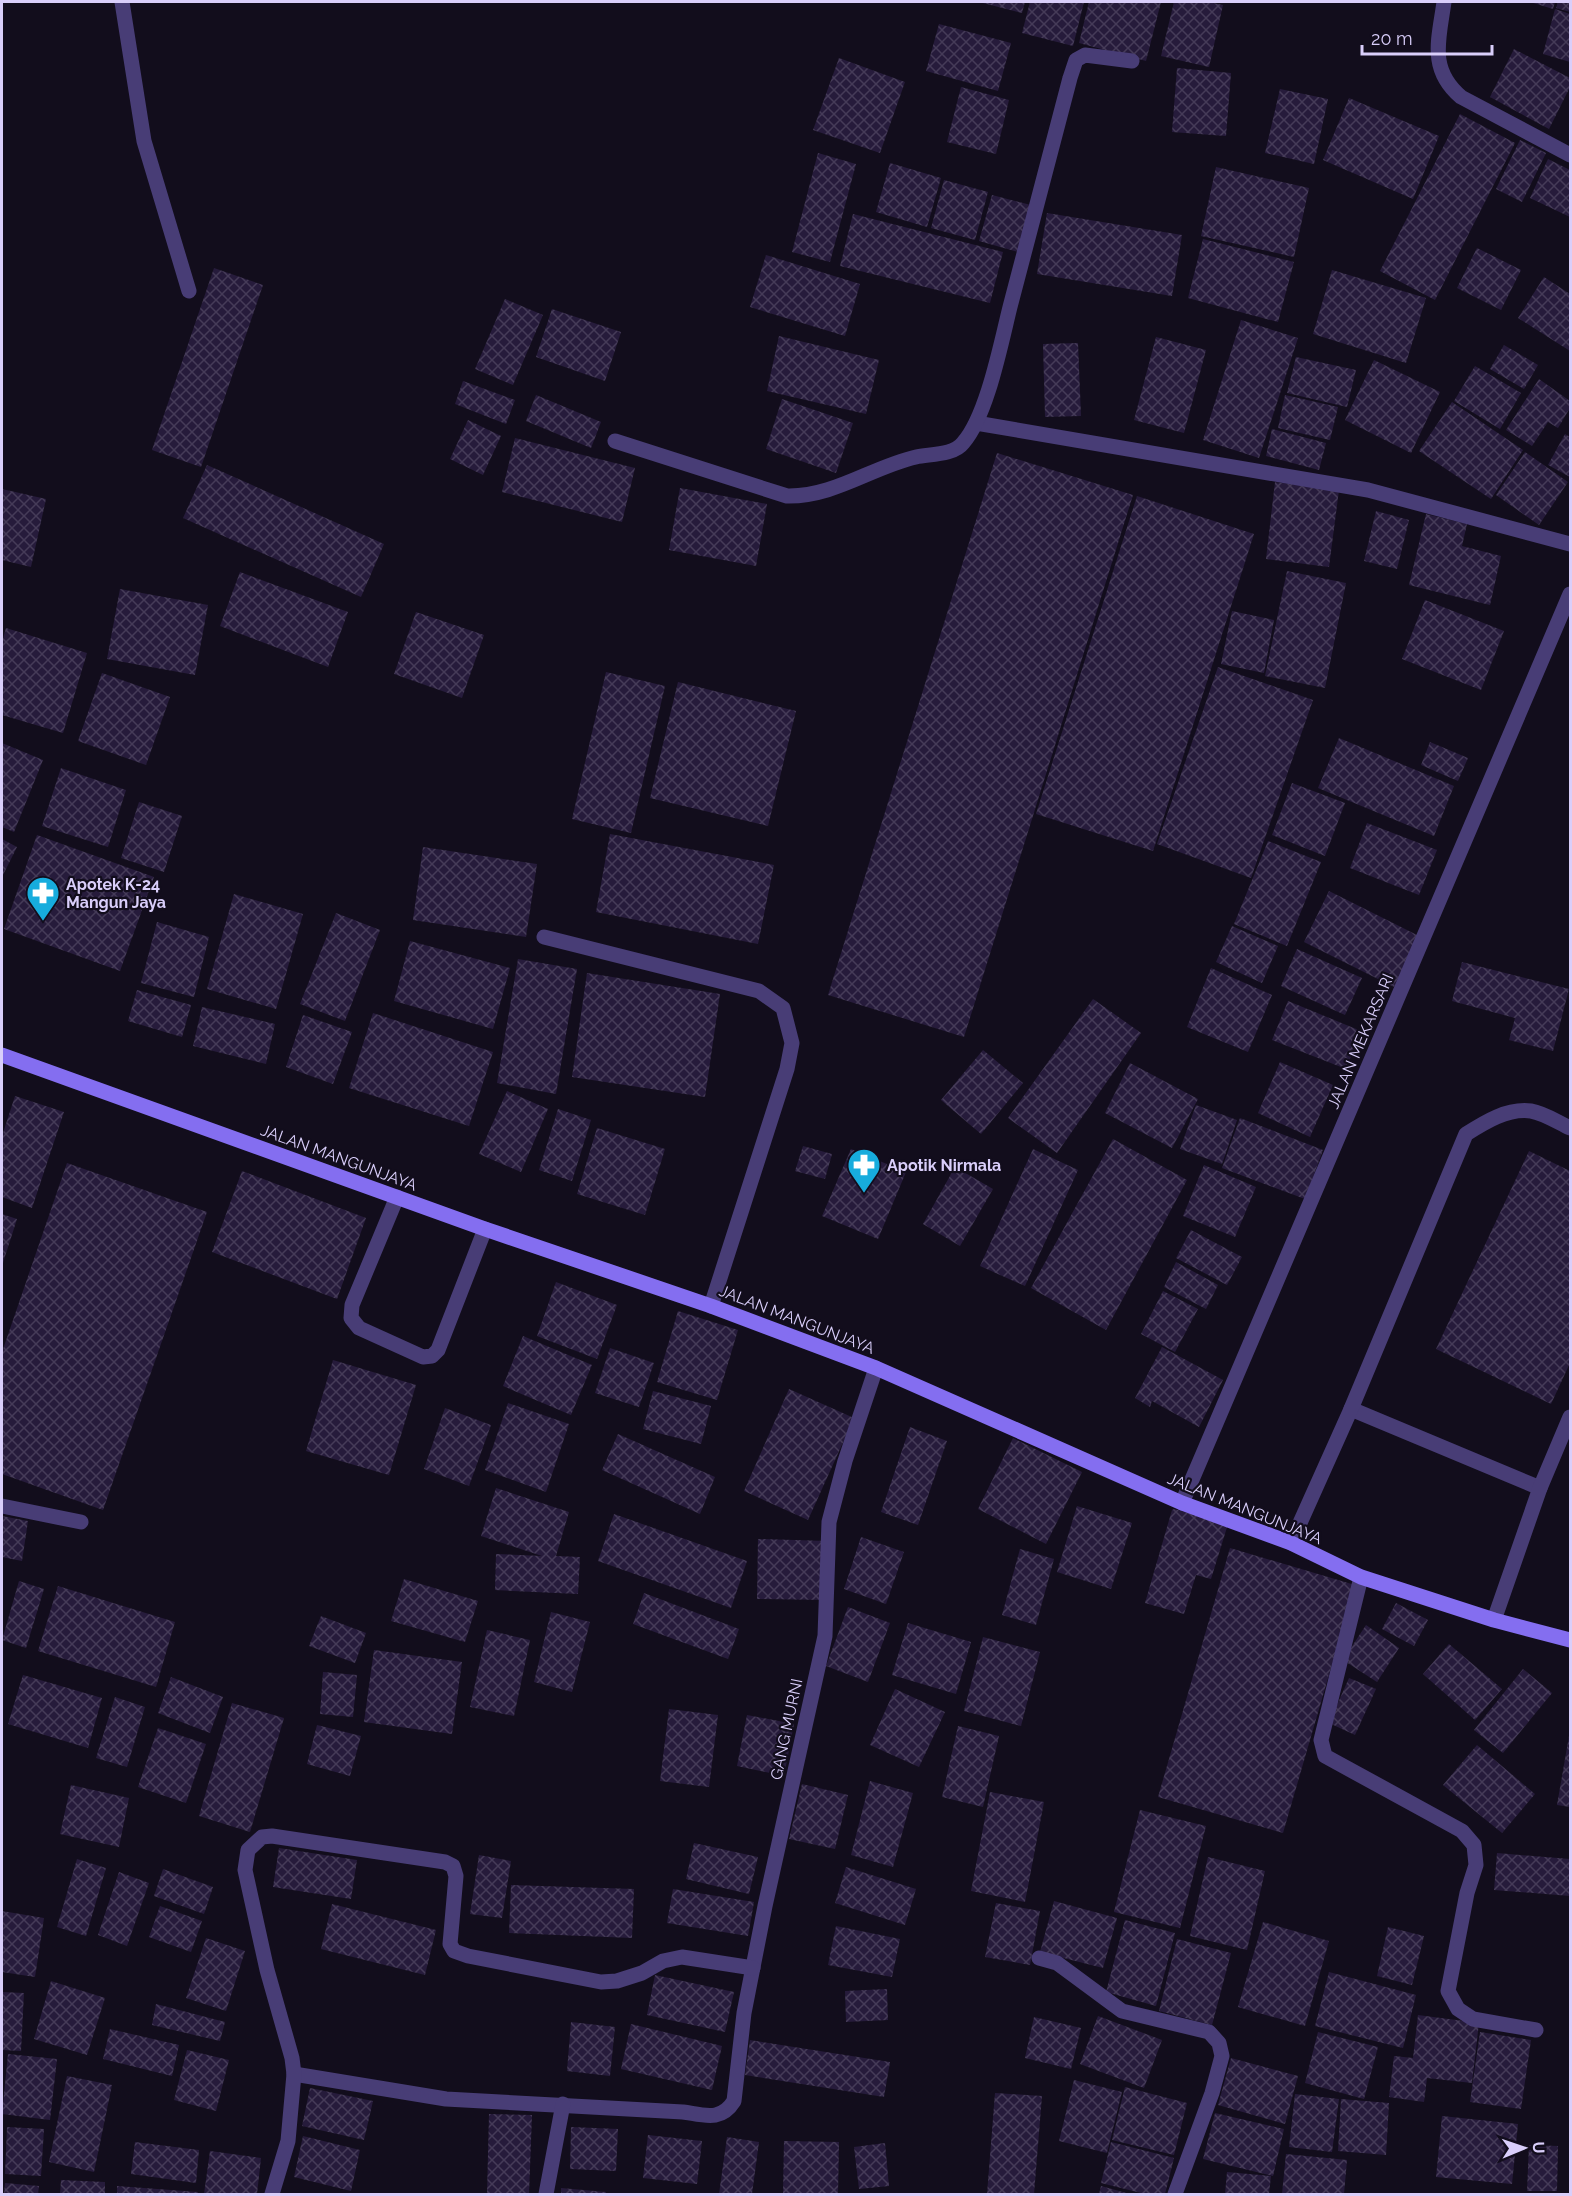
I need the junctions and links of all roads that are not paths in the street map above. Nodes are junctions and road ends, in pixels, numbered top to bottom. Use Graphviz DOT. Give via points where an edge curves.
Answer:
graph roads {
  1 [pos="122,2"];
  2 [pos="1444,2"];
  3 [pos="1132,61"];
  4 [pos="1570,155"];
  5 [pos="189,291"];
  6 [pos="976,423"];
  7 [pos="615,441"];
  8 [pos="1570,544"];
  9 [pos="1570,594"];
  10 [pos="544,937"];
  11 [pos="2,1055"];
  12 [pos="1570,1128"];
  13 [pos="397,1197"];
  14 [pos="485,1229"];
  15 [pos="711,1306"];
  16 [pos="876,1368"];
  17 [pos="1351,1409"];
  18 [pos="1570,1417"];
  19 [pos="1540,1488"];
  20 [pos="1182,1503"];
  21 [pos="2,1506"];
  22 [pos="81,1522"];
  23 [pos="1291,1543"];
  24 [pos="1361,1577"];
  25 [pos="1494,1620"];
  26 [pos="1570,1640"];
  27 [pos="1039,1958"];
  28 [pos="753,1968"];
  29 [pos="1536,2030"];
  30 [pos="294,2074"];
  31 [pos="563,2104"];
  32 [pos="272,2194"];
  33 [pos="546,2194"];
  34 [pos="1175,2194"];
  1 -- 5 [label="street" via="144,141"];
  2 -- 4 [label="street" via="1438,47 1442,75 1449,87"];
  3 -- 6 [label="street" via="1085,55 1076,60 993,373"];
  6 -- 7 [label="street" via="962,445 948,452 893,462 832,490 800,496 787,496"];
  6 -- 8 [label="street" via="1368,490"];
  9 -- 20 [label="street, JALAN MEKARSARI"];
  10 -- 15 [label="street" via="759,991 783,1008 792,1043 787,1069"];
  11 -- 13 [label="main road, JALAN MANGUNJAYA"];
  12 -- 17 [label="street" via="1532,1111 1488,1119 1466,1134"];
  13 -- 14 [label="main road, JALAN MANGUNJAYA"];
  13 -- 14 [label="street" via="352,1305 351,1318 359,1328 423,1357 438,1350"];
  14 -- 15 [label="main road, JALAN MANGUNJAYA"];
  15 -- 16 [label="main road, JALAN MANGUNJAYA"];
  16 -- 20 [label="main road, JALAN MANGUNJAYA"];
  16 -- 28 [label="street, GANG MURNI" via="829,1522 825,1636"];
  17 -- 19 [label="street"];
  17 -- 23 [label="street"];
  18 -- 19 [label="street"];
  19 -- 25 [label="street"];
  20 -- 23 [label="main road, JALAN MANGUNJAYA"];
  21 -- 22 [label="street"];
  23 -- 24 [label="main road, JALAN MANGUNJAYA"];
  24 -- 25 [label="main road, JALAN MANGUNJAYA"];
  24 -- 29 [label="street" via="1322,1740 1325,1756 1462,1831 1474,1845 1476,1865 1448,1990 1458,2009 1473,2019"];
  25 -- 26 [label="main road, JALAN MANGUNJAYA"];
  27 -- 34 [label="street" via="1057,1963 1122,2011 1209,2032 1219,2043 1222,2056 1212,2093"];
  28 -- 30 [label="street" via="682,1957 624,1979 601,1982 468,1956 454,1951 450,1944 456,1876 453,1866 262,1837 248,1850 245,1870"];
  28 -- 31 [label="street, GANG MURNI" via="734,2101 728,2110 720,2115"];
  30 -- 31 [label="street" via="446,2099"];
  30 -- 32 [label="street" via="288,2141"];
  31 -- 33 [label="street"];
}
